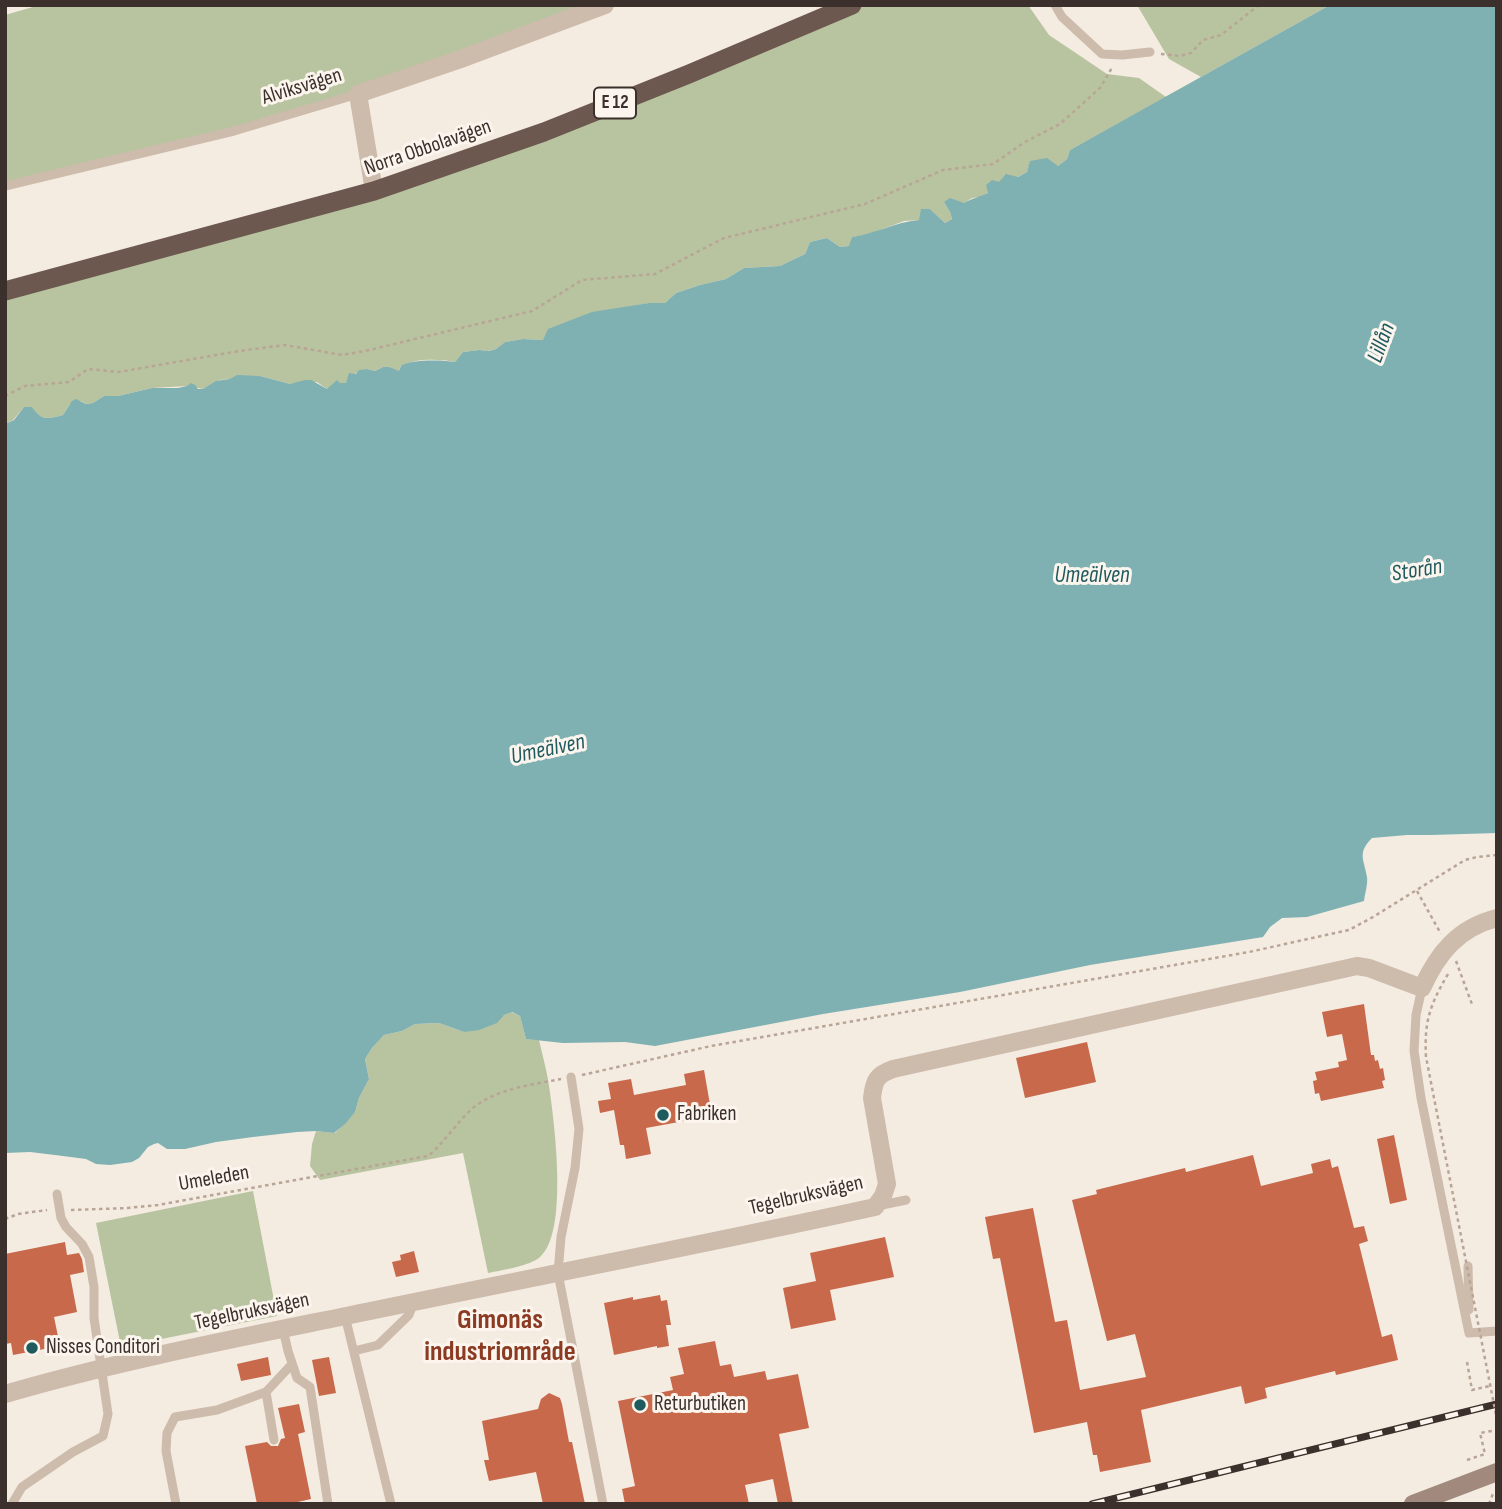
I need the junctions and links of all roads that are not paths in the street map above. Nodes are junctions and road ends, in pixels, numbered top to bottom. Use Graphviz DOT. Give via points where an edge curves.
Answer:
graph roads {
  1 [pos="605,5"];
  2 [pos="852,5"];
  3 [pos="1055,5"];
  4 [pos="1150,52"];
  5 [pos="358,94"];
  6 [pos="5,186"];
  7 [pos="374,191"];
  8 [pos="5,291"];
  9 [pos="1497,918"];
  10 [pos="1422,988"];
  11 [pos="571,1077"];
  12 [pos="57,1195"];
  13 [pos="906,1200"];
  14 [pos="875,1206"];
  15 [pos="1468,1266"];
  16 [pos="558,1273"];
  17 [pos="414,1302"];
  18 [pos="345,1316"];
  19 [pos="283,1329"];
  20 [pos="1497,1331"];
  21 [pos="1469,1333"];
  22 [pos="354,1351"];
  23 [pos="292,1364"];
  24 [pos="101,1369"];
  25 [pos="266,1392"];
  26 [pos="5,1394"];
  27 [pos="274,1440"];
  28 [pos="1496,1480"];
  29 [pos="12,1504"];
  30 [pos="176,1504"];
  31 [pos="328,1504"];
  32 [pos="391,1504"];
  33 [pos="603,1504"];
  34 [pos="1413,1504"];
  1 -- 5 [label="street, Alviksvägen"];
  2 -- 7 [label="highway, Norra Obbolavägen / E 12" via="544,132"];
  3 -- 4 [label="lane" via="1102,54"];
  5 -- 6 [label="lane, Alviksvägen" via="234,131"];
  5 -- 7 [label="street"];
  7 -- 8 [label="highway, Norra Obbolavägen / E 12"];
  9 -- 10 [label="street" via="1443,944"];
  10 -- 14 [label="street, Tegelbruksvägen" via="1357,966 881,1073 872,1098 887,1184"];
  10 -- 21 [label="lane" via="1414,1051"];
  11 -- 16 [label="lane" via="579,1129"];
  12 -- 24 [label="lane" via="61,1218 89,1257"];
  13 -- 14 [label="lane"];
  14 -- 16 [label="street, Tegelbruksvägen"];
  15 -- 21 [label="lane"];
  16 -- 17 [label="street, Tegelbruksvägen"];
  16 -- 33 [label="lane"];
  17 -- 18 [label="street, Tegelbruksvägen"];
  17 -- 22 [label="lane" via="409,1315 378,1345"];
  18 -- 19 [label="street, Tegelbruksvägen"];
  18 -- 22 [label="lane"];
  19 -- 23 [label="lane"];
  19 -- 24 [label="street, Tegelbruksvägen"];
  20 -- 21 [label="lane"];
  22 -- 32 [label="lane"];
  23 -- 25 [label="lane"];
  23 -- 31 [label="lane" via="297,1378 310,1387"];
  24 -- 26 [label="street, Tegelbruksvägen"];
  24 -- 29 [label="lane" via="108,1413 103,1436 22,1487"];
  25 -- 27 [label="lane"];
  25 -- 30 [label="lane" via="216,1410 175,1417 167,1433 166,1451"];
  28 -- 34 [label="main road"];
}
